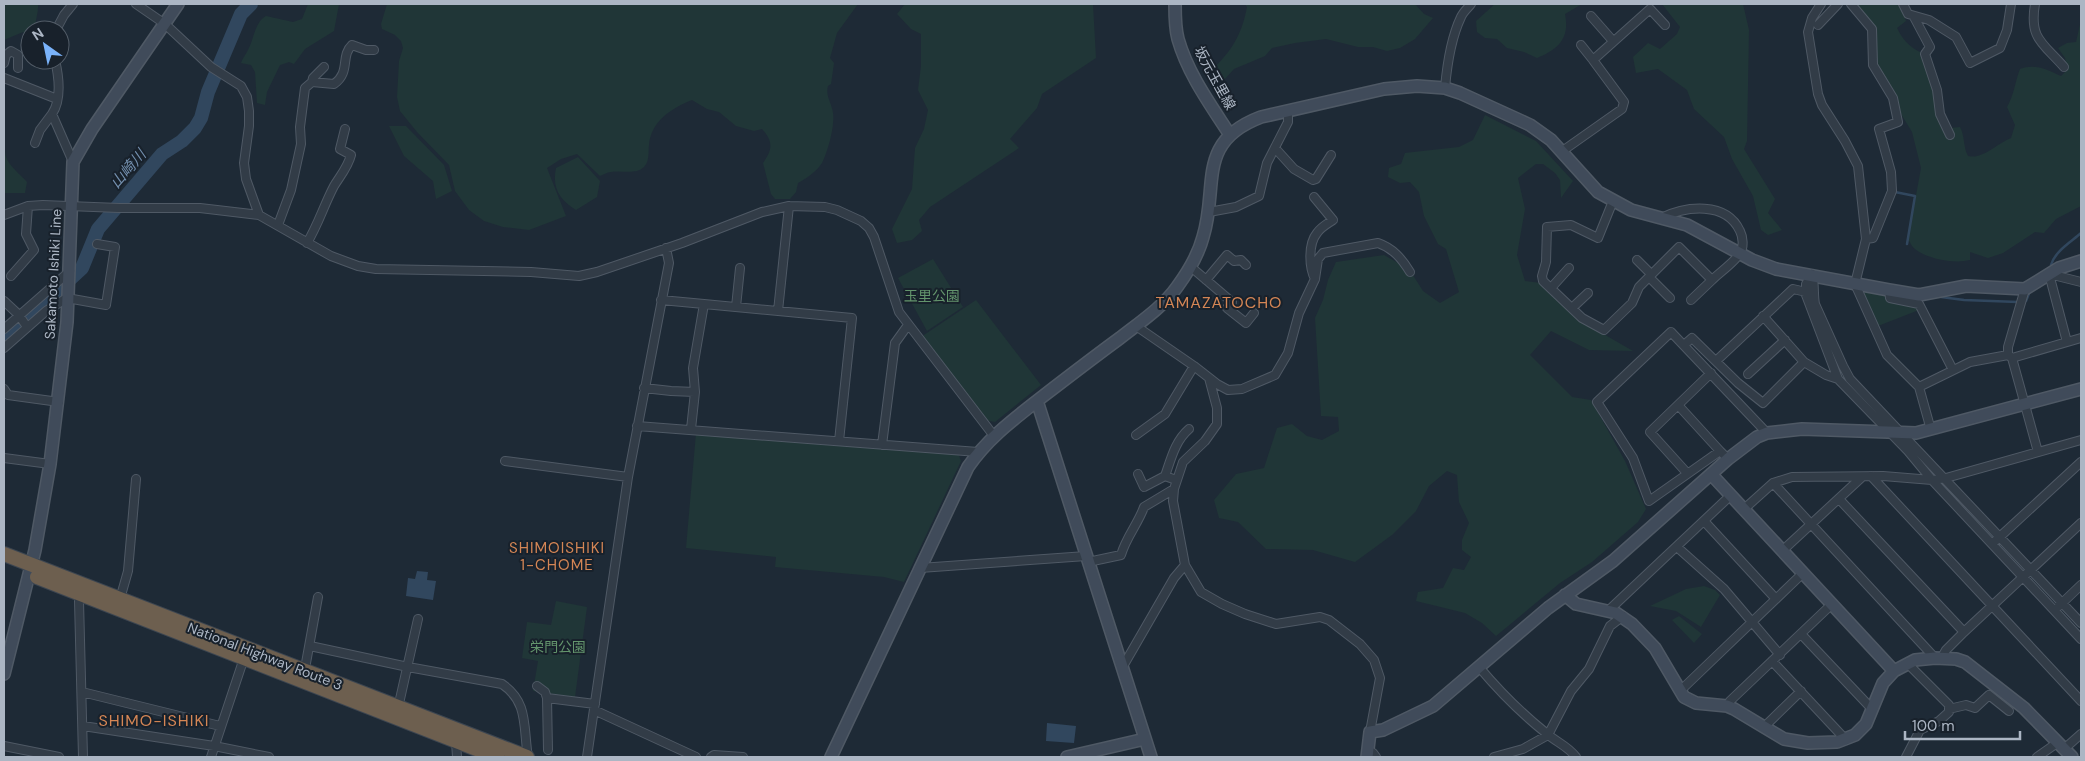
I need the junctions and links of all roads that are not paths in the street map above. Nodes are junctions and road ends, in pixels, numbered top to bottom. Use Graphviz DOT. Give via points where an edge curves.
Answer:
graph roads {
  1 [pos="73,4"];
  2 [pos="136,4"];
  3 [pos="178,4"];
  4 [pos="1175,4"];
  5 [pos="1471,4"];
  6 [pos="1821,4"];
  7 [pos="1838,4"];
  8 [pos="1851,4"];
  9 [pos="1902,4"];
  10 [pos="2011,4"];
  11 [pos="2035,4"];
  12 [pos="1591,16"];
  13 [pos="1914,17"];
  14 [pos="61,20"];
  15 [pos="165,24"];
  16 [pos="1818,24"];
  17 [pos="1665,25"];
  18 [pos="1613,41"];
  19 [pos="1581,45"];
  20 [pos="374,50"];
  21 [pos="1593,60"];
  22 [pos="4,63"];
  23 [pos="324,67"];
  24 [pos="2064,67"];
  25 [pos="18,68"];
  26 [pos="57,70"];
  27 [pos="4,78"];
  28 [pos="312,82"];
  29 [pos="1444,88"];
  30 [pos="57,99"];
  31 [pos="1288,110"];
  32 [pos="52,114"];
  33 [pos="345,129"];
  34 [pos="1230,135"];
  35 [pos="1950,135"];
  36 [pos="35,143"];
  37 [pos="1275,148"];
  38 [pos="1561,152"];
  39 [pos="1331,156"];
  40 [pos="74,162"];
  41 [pos="1314,197"];
  42 [pos="1613,201"];
  43 [pos="28,206"];
  44 [pos="788,206"];
  45 [pos="72,207"];
  46 [pos="1209,212"];
  47 [pos="4,215"];
  48 [pos="259,215"];
  49 [pos="1661,218"];
  50 [pos="278,225"];
  51 [pos="1866,239"];
  52 [pos="307,243"];
  53 [pos="97,244"];
  54 [pos="666,248"];
  55 [pos="1740,253"];
  56 [pos="1637,260"];
  57 [pos="2081,261"];
  58 [pos="1246,265"];
  59 [pos="1191,267"];
  60 [pos="740,268"];
  61 [pos="1569,268"];
  62 [pos="69,272"];
  63 [pos="1410,272"];
  64 [pos="1812,274"];
  65 [pos="2049,274"];
  66 [pos="10,276"];
  67 [pos="1650,276"];
  68 [pos="1315,279"];
  69 [pos="1206,280"];
  70 [pos="1712,280"];
  71 [pos="2081,282"];
  72 [pos="1855,284"];
  73 [pos="1551,288"];
  74 [pos="2025,289"];
  75 [pos="1889,290"];
  76 [pos="1806,292"];
  77 [pos="1588,293"];
  78 [pos="67,295"];
  79 [pos="1670,298"];
  80 [pos="4,300"];
  81 [pos="661,300"];
  82 [pos="1691,300"];
  83 [pos="704,304"];
  84 [pos="736,307"];
  85 [pos="1572,308"];
  86 [pos="778,311"];
  87 [pos="1254,313"];
  88 [pos="19,315"];
  89 [pos="1763,316"];
  90 [pos="908,325"];
  91 [pos="1136,326"];
  92 [pos="27,327"];
  93 [pos="4,329"];
  94 [pos="2081,338"];
  95 [pos="1785,340"];
  96 [pos="2067,342"];
  97 [pos="1684,345"];
  98 [pos="4,348"];
  99 [pos="2010,356"];
  100 [pos="1716,361"];
  101 [pos="1804,362"];
  102 [pos="1194,366"];
  103 [pos="1952,370"];
  104 [pos="1711,373"];
  105 [pos="1748,374"];
  106 [pos="1209,378"];
  107 [pos="1838,379"];
  108 [pos="1919,387"];
  109 [pos="644,388"];
  110 [pos="2081,389"];
  111 [pos="4,390"];
  112 [pos="695,392"];
  113 [pos="1037,401"];
  114 [pos="59,402"];
  115 [pos="1678,405"];
  116 [pos="2025,405"];
  117 [pos="637,426"];
  118 [pos="691,429"];
  119 [pos="1189,429"];
  120 [pos="1931,430"];
  121 [pos="1768,433"];
  122 [pos="1890,433"];
  123 [pos="1902,434"];
  124 [pos="1136,435"];
  125 [pos="994,436"];
  126 [pos="2081,440"];
  127 [pos="839,441"];
  128 [pos="882,445"];
  129 [pos="978,452"];
  130 [pos="2038,452"];
  131 [pos="1724,455"];
  132 [pos="4,458"];
  133 [pos="506,461"];
  134 [pos="2081,462"];
  135 [pos="50,464"];
  136 [pos="1688,473"];
  137 [pos="1138,474"];
  138 [pos="1711,474"];
  139 [pos="1165,476"];
  140 [pos="1871,476"];
  141 [pos="628,477"];
  142 [pos="1862,477"];
  143 [pos="1946,478"];
  144 [pos="136,479"];
  145 [pos="1176,480"];
  146 [pos="1932,480"];
  147 [pos="1773,483"];
  148 [pos="1174,489"];
  149 [pos="1730,496"];
  150 [pos="1839,499"];
  151 [pos="1743,510"];
  152 [pos="1704,521"];
  153 [pos="2081,523"];
  154 [pos="1812,524"];
  155 [pos="2000,536"];
  156 [pos="1992,544"];
  157 [pos="1677,547"];
  158 [pos="1782,552"];
  159 [pos="4,554"];
  160 [pos="1087,559"];
  161 [pos="4,564"];
  162 [pos="1185,565"];
  163 [pos="920,568"];
  164 [pos="30,569"];
  165 [pos="2032,569"];
  166 [pos="1803,573"];
  167 [pos="2023,576"];
  168 [pos="2081,585"];
  169 [pos="81,594"];
  170 [pos="1565,594"];
  171 [pos="318,597"];
  172 [pos="120,599"];
  173 [pos="1776,599"];
  174 [pos="2062,603"];
  175 [pos="1832,604"];
  176 [pos="1992,607"];
  177 [pos="1608,610"];
  178 [pos="2055,610"];
  179 [pos="1623,616"];
  180 [pos="418,619"];
  181 [pos="1751,623"];
  182 [pos="2081,623"];
  183 [pos="1964,632"];
  184 [pos="1801,634"];
  185 [pos="2081,638"];
  186 [pos="310,646"];
  187 [pos="1780,655"];
  188 [pos="244,658"];
  189 [pos="1938,658"];
  190 [pos="1772,661"];
  191 [pos="1907,664"];
  192 [pos="408,667"];
  193 [pos="1479,667"];
  194 [pos="1122,668"];
  195 [pos="1894,671"];
  196 [pos="4,674"];
  197 [pos="304,676"];
  198 [pos="537,686"];
  199 [pos="1680,691"];
  200 [pos="1801,691"];
  201 [pos="82,692"];
  202 [pos="547,698"];
  203 [pos="2081,701"];
  204 [pos="1727,706"];
  205 [pos="594,707"];
  206 [pos="398,708"];
  207 [pos="1872,708"];
  208 [pos="1949,709"];
  209 [pos="2009,711"];
  210 [pos="83,726"];
  211 [pos="220,726"];
  212 [pos="1764,728"];
  213 [pos="1370,732"];
  214 [pos="2081,734"];
  215 [pos="1548,735"];
  216 [pos="1145,739"];
  217 [pos="1846,740"];
  218 [pos="456,742"];
  219 [pos="4,746"];
  220 [pos="214,746"];
  221 [pos="548,750"];
  222 [pos="2064,750"];
  223 [pos="1088,755"];
  224 [pos="1370,755"];
  225 [pos="59,757"];
  226 [pos="84,757"];
  227 [pos="211,757"];
  228 [pos="269,757"];
  229 [pos="457,757"];
  230 [pos="497,757"];
  231 [pos="527,757"];
  232 [pos="587,757"];
  233 [pos="696,757"];
  234 [pos="711,757"];
  235 [pos="743,757"];
  236 [pos="831,757"];
  237 [pos="1068,757"];
  238 [pos="1151,757"];
  239 [pos="1494,757"];
  240 [pos="1576,757"];
  241 [pos="1906,757"];
  242 [pos="2037,757"];
  1 -- 14 [label="street"];
  2 -- 15 [label="street"];
  3 -- 15 [label="street, Sakamoto Ishiki Line"];
  4 -- 34 [label="street, 坂元玉里線" via="1178,37 1188,65"];
  5 -- 29 [label="street" via="1459,22"];
  6 -- 51 [label="street" via="1808,32 1818,94 1858,166"];
  7 -- 16 [label="street"];
  8 -- 51 [label="street" via="1872,29 1873,65 1893,98 1898,122 1878,129 1891,172 1892,191 1873,238"];
  9 -- 13 [label="street"];
  10 -- 13 [label="street" via="2000,48 1970,63 1956,37 1929,20"];
  11 -- 24 [label="street" via="2034,31 2037,38"];
  12 -- 18 [label="street"];
  13 -- 35 [label="street" via="1930,47 1925,54 1937,90 1940,114"];
  15 -- 40 [label="street, Sakamoto Ishiki Line" via="92,129"];
  15 -- 48 [label="street" via="211,67 241,86 247,97 250,126 244,163 246,179"];
  17 -- 18 [label="street" via="1650,9"];
  18 -- 21 [label="street"];
  19 -- 21 [label="street"];
  20 -- 28 [label="street" via="352,45 347,49 340,80 334,84"];
  21 -- 38 [label="street" via="1624,102 1622,109"];
  22 -- 25 [label="street" via="6,55 15,52"];
  23 -- 28 [label="street"];
  26 -- 30 [label="street"];
  27 -- 30 [label="street"];
  28 -- 50 [label="street" via="305,88 301,144 291,190"];
  29 -- 31 [label="street" via="1403,86"];
  29 -- 38 [label="street" via="1530,125 1543,133"];
  30 -- 32 [label="street"];
  31 -- 34 [label="street" via="1249,122"];
  31 -- 37 [label="street" via="1288,122"];
  32 -- 36 [label="street"];
  32 -- 40 [label="street"];
  33 -- 52 [label="street" via="340,150 351,156 350,161 334,186 318,226"];
  34 -- 46 [label="street" via="1211,170"];
  37 -- 39 [label="street" via="1294,169 1313,180"];
  37 -- 46 [label="street" via="1267,163 1259,196 1236,207"];
  38 -- 42 [label="street" via="1589,184"];
  40 -- 45 [label="street, Sakamoto Ishiki Line"];
  41 -- 68 [label="street" via="1333,220 1316,234 1312,246"];
  42 -- 49 [label="street"];
  42 -- 73 [label="street" via="1598,238 1571,225 1547,227 1546,262 1542,276"];
  43 -- 45 [label="street"];
  43 -- 47 [label="street"];
  43 -- 66 [label="street" via="26,234 34,250"];
  44 -- 54 [label="street" via="762,212"];
  44 -- 86 [label="street"];
  44 -- 90 [label="street" via="825,206 851,215 869,228 899,312"];
  45 -- 48 [label="street" via="200,208"];
  45 -- 62 [label="street, Sakamoto Ishiki Line"];
  46 -- 59 [label="street" via="1204,238"];
  48 -- 50 [label="street"];
  49 -- 55 [label="street" via="1695,229"];
  49 -- 55 [label="street" via="1674,212 1722,211 1735,221 1742,234"];
  50 -- 52 [label="street"];
  51 -- 72 [label="street"];
  52 -- 54 [label="street" via="337,258 376,269 579,276"];
  53 -- 78 [label="street" via="115,247 106,305"];
  54 -- 81 [label="street" via="669,263"];
  55 -- 64 [label="street" via="1776,269"];
  55 -- 70 [label="street"];
  56 -- 67 [label="street"];
  57 -- 65 [label="street" via="2066,264"];
  58 -- 69 [label="street" via="1227,255"];
  59 -- 69 [label="street"];
  59 -- 91 [label="street" via="1175,290"];
  60 -- 84 [label="street"];
  61 -- 73 [label="street"];
  62 -- 78 [label="street, Sakamoto Ishiki Line"];
  62 -- 88 [label="street"];
  63 -- 68 [label="street" via="1401,258 1378,243 1323,254 1318,259"];
  64 -- 72 [label="street"];
  64 -- 76 [label="street" via="1806,284"];
  64 -- 123 [label="street" via="1815,304 1843,366 1855,384"];
  65 -- 71 [label="street"];
  65 -- 74 [label="street"];
  65 -- 96 [label="street"];
  67 -- 70 [label="street" via="1679,247"];
  67 -- 79 [label="street"];
  67 -- 85 [label="street" via="1639,287 1632,303 1604,330 1582,318"];
  68 -- 106 [label="street" via="1288,353 1276,375 1242,389 1228,390"];
  69 -- 87 [label="street" via="1232,302 1227,308 1246,323"];
  70 -- 82 [label="street"];
  72 -- 75 [label="street"];
  72 -- 108 [label="street" via="1887,355"];
  73 -- 85 [label="street"];
  74 -- 75 [label="street" via="1966,286 1919,295"];
  74 -- 99 [label="street" via="2008,347"];
  75 -- 103 [label="street" via="1890,298 1919,304"];
  76 -- 89 [label="street" via="1793,289"];
  76 -- 107 [label="street"];
  77 -- 85 [label="street"];
  78 -- 92 [label="street"];
  78 -- 114 [label="street, Sakamoto Ishiki Line"];
  80 -- 88 [label="street"];
  81 -- 83 [label="street"];
  81 -- 109 [label="street"];
  83 -- 84 [label="street"];
  83 -- 112 [label="street" via="692,368"];
  84 -- 86 [label="street"];
  86 -- 127 [label="street" via="852,318"];
  88 -- 92 [label="street"];
  88 -- 93 [label="street"];
  89 -- 95 [label="street"];
  89 -- 100 [label="street"];
  90 -- 125 [label="street"];
  90 -- 128 [label="street" via="895,344"];
  91 -- 102 [label="street"];
  91 -- 113 [label="street"];
  92 -- 98 [label="street"];
  94 -- 96 [label="street"];
  95 -- 101 [label="street"];
  95 -- 105 [label="street"];
  96 -- 99 [label="street"];
  97 -- 100 [label="street" via="1692,338"];
  97 -- 104 [label="street"];
  97 -- 136 [label="street" via="1671,332 1597,402 1633,458 1649,500"];
  99 -- 103 [label="street" via="1970,362"];
  99 -- 116 [label="street"];
  100 -- 101 [label="street" via="1763,403"];
  101 -- 107 [label="street"];
  102 -- 106 [label="street"];
  102 -- 124 [label="street" via="1164,414"];
  103 -- 108 [label="street"];
  104 -- 115 [label="street"];
  104 -- 121 [label="street"];
  106 -- 145 [label="street" via="1218,408 1217,424 1183,462"];
  107 -- 122 [label="street"];
  108 -- 120 [label="street"];
  109 -- 112 [label="street"];
  109 -- 117 [label="street"];
  110 -- 116 [label="street"];
  111 -- 114 [label="street" via="8,395"];
  112 -- 118 [label="street"];
  113 -- 125 [label="street"];
  113 -- 160 [label="street"];
  114 -- 135 [label="street, Sakamoto Ishiki Line"];
  115 -- 131 [label="street"];
  115 -- 136 [label="street" via="1650,432"];
  116 -- 120 [label="street"];
  116 -- 130 [label="street"];
  117 -- 118 [label="street"];
  117 -- 141 [label="street"];
  118 -- 127 [label="street"];
  119 -- 139 [label="street" via="1174,448"];
  120 -- 123 [label="street"];
  121 -- 122 [label="street" via="1802,429"];
  121 -- 131 [label="street"];
  122 -- 123 [label="street"];
  122 -- 146 [label="street"];
  123 -- 143 [label="street"];
  125 -- 129 [label="street"];
  126 -- 130 [label="street"];
  127 -- 128 [label="street"];
  128 -- 129 [label="street"];
  129 -- 163 [label="street"];
  130 -- 143 [label="street"];
  131 -- 136 [label="street"];
  131 -- 138 [label="street"];
  132 -- 135 [label="street"];
  133 -- 141 [label="street"];
  134 -- 155 [label="street"];
  135 -- 164 [label="street, Sakamoto Ishiki Line"];
  137 -- 139 [label="street" via="1144,487"];
  138 -- 149 [label="street"];
  138 -- 170 [label="street" via="1613,561"];
  139 -- 145 [label="street"];
  140 -- 142 [label="street"];
  140 -- 146 [label="street"];
  140 -- 176 [label="street"];
  141 -- 205 [label="street"];
  142 -- 147 [label="street" via="1792,477"];
  142 -- 150 [label="street"];
  143 -- 146 [label="street"];
  143 -- 155 [label="street"];
  144 -- 172 [label="street" via="128,571"];
  145 -- 148 [label="street"];
  146 -- 156 [label="street"];
  147 -- 151 [label="street"];
  147 -- 154 [label="street"];
  148 -- 160 [label="street" via="1144,506 1121,555"];
  148 -- 162 [label="street" via="1173,501"];
  149 -- 151 [label="street"];
  149 -- 152 [label="street"];
  150 -- 154 [label="street"];
  150 -- 183 [label="street"];
  151 -- 158 [label="street"];
  152 -- 157 [label="street"];
  152 -- 173 [label="street"];
  153 -- 165 [label="street"];
  154 -- 158 [label="street"];
  154 -- 189 [label="street"];
  155 -- 156 [label="street"];
  155 -- 165 [label="street"];
  156 -- 167 [label="street"];
  157 -- 177 [label="street"];
  157 -- 181 [label="street" via="1724,589"];
  158 -- 166 [label="street"];
  159 -- 164 [label="highway, National Highway Route 3"];
  160 -- 163 [label="street"];
  160 -- 194 [label="street"];
  161 -- 164 [label="highway, National Highway Route 3"];
  162 -- 194 [label="street" via="1174,578"];
  162 -- 213 [label="street" via="1201,592 1222,604 1276,624 1320,617 1329,620 1360,644 1377,665 1380,678"];
  163 -- 236 [label="street"];
  164 -- 169 [label="highway, National Highway Route 3"];
  164 -- 172 [label="highway, National Highway Route 3"];
  164 -- 196 [label="street, Sakamoto Ishiki Line"];
  165 -- 167 [label="street"];
  165 -- 174 [label="street"];
  166 -- 173 [label="street"];
  166 -- 175 [label="street"];
  167 -- 176 [label="street"];
  167 -- 178 [label="street"];
  168 -- 174 [label="street"];
  169 -- 188 [label="highway, National Highway Route 3"];
  169 -- 201 [label="street"];
  170 -- 177 [label="street" via="1576,604"];
  170 -- 193 [label="street"];
  171 -- 186 [label="street"];
  172 -- 197 [label="highway, National Highway Route 3"];
  173 -- 181 [label="street"];
  174 -- 178 [label="street"];
  174 -- 182 [label="street"];
  175 -- 184 [label="street"];
  175 -- 195 [label="street"];
  176 -- 183 [label="street"];
  176 -- 203 [label="street"];
  177 -- 179 [label="street"];
  178 -- 185 [label="street"];
  179 -- 199 [label="street" via="1655,648"];
  179 -- 215 [label="street" via="1610,626 1589,669 1571,691"];
  180 -- 192 [label="street"];
  181 -- 187 [label="street"];
  181 -- 199 [label="street"];
  183 -- 189 [label="street"];
  184 -- 187 [label="street"];
  184 -- 207 [label="street"];
  186 -- 192 [label="street"];
  186 -- 197 [label="street"];
  187 -- 190 [label="street"];
  188 -- 197 [label="highway, National Highway Route 3"];
  188 -- 211 [label="street"];
  189 -- 191 [label="street"];
  189 -- 222 [label="street" via="1965,662 2024,708"];
  190 -- 200 [label="street"];
  190 -- 204 [label="street"];
  191 -- 195 [label="street"];
  191 -- 208 [label="street" via="1949,705"];
  192 -- 206 [label="street"];
  192 -- 231 [label="street" via="502,684 514,692 521,703"];
  193 -- 213 [label="street" via="1433,706 1383,730"];
  193 -- 215 [label="street" via="1506,699"];
  194 -- 216 [label="street"];
  195 -- 207 [label="street" via="1883,683"];
  197 -- 206 [label="highway, National Highway Route 3"];
  197 -- 218 [label="highway, National Highway Route 3"];
  198 -- 202 [label="street" via="546,692"];
  199 -- 204 [label="street" via="1696,703"];
  200 -- 212 [label="street"];
  200 -- 217 [label="street"];
  201 -- 210 [label="street"];
  201 -- 211 [label="street"];
  202 -- 205 [label="street"];
  202 -- 221 [label="street"];
  204 -- 212 [label="street"];
  205 -- 232 [label="street"];
  205 -- 233 [label="street"];
  206 -- 231 [label="highway, National Highway Route 3"];
  207 -- 217 [label="street" via="1866,724"];
  208 -- 209 [label="street" via="1966,705 1975,708 1989,695"];
  208 -- 241 [label="street" via="1939,721 1920,730"];
  210 -- 220 [label="street"];
  210 -- 226 [label="street"];
  211 -- 220 [label="street"];
  212 -- 217 [label="street" via="1794,741 1825,743"];
  213 -- 224 [label="street"];
  214 -- 222 [label="street"];
  215 -- 239 [label="street" via="1523,749"];
  215 -- 240 [label="street"];
  216 -- 223 [label="street"];
  216 -- 238 [label="street"];
  218 -- 229 [label="street"];
  218 -- 230 [label="highway, National Highway Route 3"];
  219 -- 225 [label="street"];
  220 -- 227 [label="street"];
  220 -- 228 [label="street"];
  222 -- 242 [label="street"];
  223 -- 237 [label="street"];
  234 -- 235 [label="street"];
}
